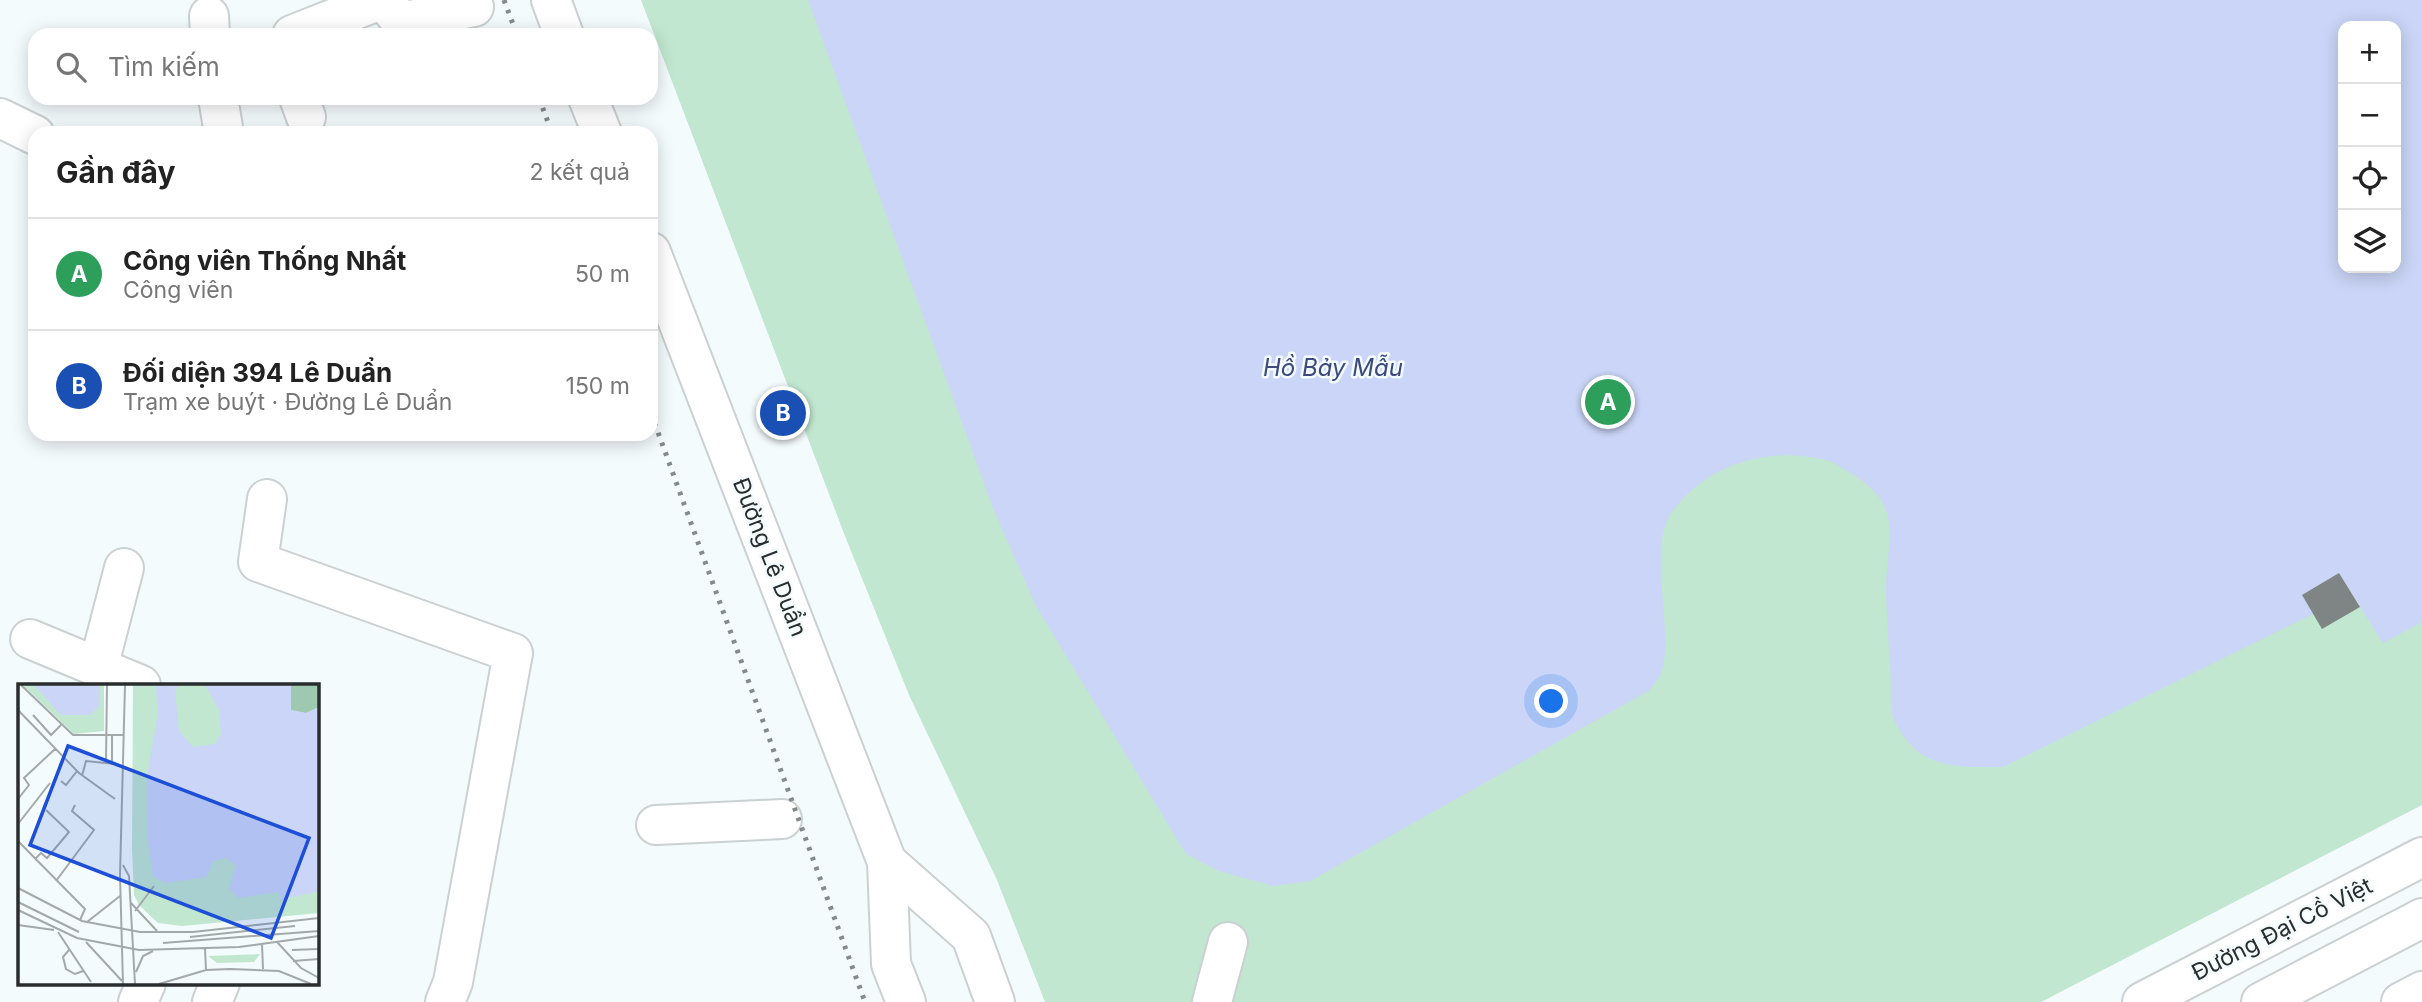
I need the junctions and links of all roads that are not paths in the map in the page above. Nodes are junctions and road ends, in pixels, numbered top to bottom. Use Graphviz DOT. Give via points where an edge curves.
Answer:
graph roads {
  1 [pos="382,0"];
  2 [pos="551,0"];
  3 [pos="455,6"];
  4 [pos="310,28"];
  5 [pos="561,28"];
  6 [pos="219,105"];
  7 [pos="591,105"];
  8 [pos="0,118"];
  9 [pos="223,126"];
  10 [pos="599,126"];
  11 [pos="28,132"];
  12 [pos="658,270"];
  13 [pos="267,499"];
  14 [pos="124,568"];
  15 [pos="30,639"];
  16 [pos="98,668"];
  17 [pos="138,684"];
  18 [pos="782,819"];
  19 [pos="656,825"];
  20 [pos="2422,857"];
  21 [pos="887,862"];
  22 [pos="2422,918"];
  23 [pos="1228,942"];
  24 [pos="146,984"];
  25 [pos="220,984"];
  26 [pos="2422,991"];
  27 [pos="138,1002"];
  28 [pos="212,1002"];
  29 [pos="445,1002"];
  30 [pos="906,1002"];
  31 [pos="995,1002"];
  32 [pos="1212,1002"];
  33 [pos="2142,1002"];
  34 [pos="2261,1002"];
  35 [pos="2401,1002"];
  1 -- 3 [label="main road" via="401,22"];
  1 -- 4 [label="main road"];
  2 -- 5 [label="main road"];
  6 -- 9 [label="main road"];
  7 -- 10 [label="main road"];
  8 -- 11 [label="main road"];
  12 -- 21 [label="main road, Đường Lê Duẩn"];
  13 -- 29 [label="main road" via="258,562 513,653 453,982"];
  14 -- 16 [label="main road"];
  15 -- 16 [label="main road"];
  16 -- 17 [label="main road"];
  18 -- 19 [label="main road"];
  20 -- 33 [label="main road, Đường Đại Cồ Việt"];
  21 -- 30 [label="main road, Đường Lê Duẩn" via="891,964"];
  21 -- 31 [label="main road, Đường Lê Duẩn" via="971,936"];
  22 -- 34 [label="main road"];
  23 -- 32 [label="main road"];
  24 -- 27 [label="main road"];
  25 -- 28 [label="main road"];
  26 -- 35 [label="main road"];
}
